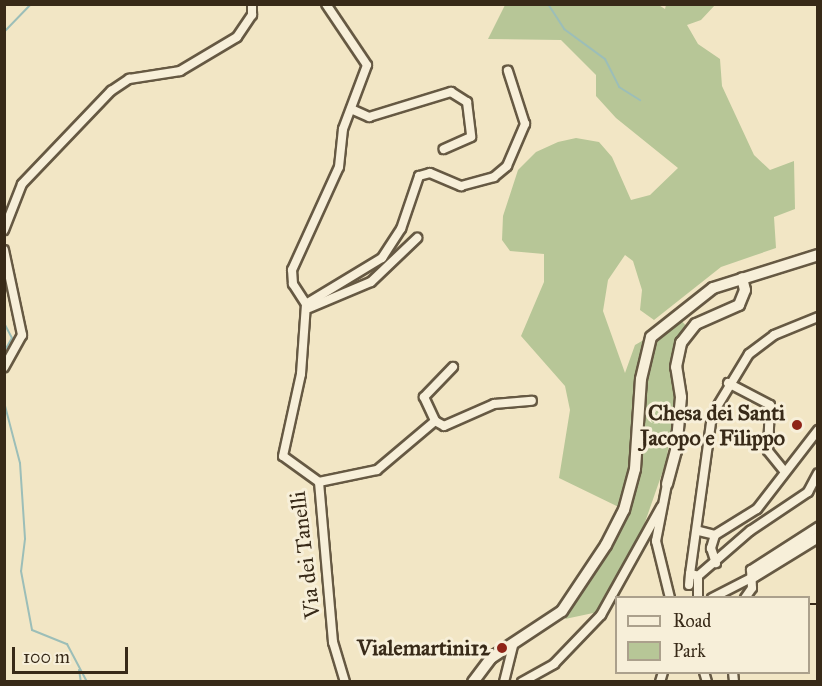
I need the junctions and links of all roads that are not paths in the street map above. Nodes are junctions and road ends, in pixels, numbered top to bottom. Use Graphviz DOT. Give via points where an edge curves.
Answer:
graph roads {
  1 [pos="252,4"];
  2 [pos="327,4"];
  3 [pos="508,71"];
  4 [pos="351,109"];
  5 [pos="444,149"];
  6 [pos="4,230"];
  7 [pos="417,238"];
  8 [pos="4,250"];
  9 [pos="818,255"];
  10 [pos="742,278"];
  11 [pos="306,307"];
  12 [pos="818,317"];
  13 [pos="4,367"];
  14 [pos="453,367"];
  15 [pos="728,383"];
  16 [pos="532,401"];
  17 [pos="435,421"];
  18 [pos="818,430"];
  19 [pos="784,471"];
  20 [pos="818,473"];
  21 [pos="319,482"];
  22 [pos="667,484"];
  23 [pos="660,507"];
  24 [pos="818,526"];
  25 [pos="699,531"];
  26 [pos="715,535"];
  27 [pos="818,537"];
  28 [pos="716,563"];
  29 [pos="695,573"];
  30 [pos="753,577"];
  31 [pos="688,585"];
  32 [pos="616,595"];
  33 [pos="615,596"];
  34 [pos="670,596"];
  35 [pos="698,596"];
  36 [pos="714,596"];
  37 [pos="745,596"];
  38 [pos="513,645"];
  39 [pos="345,681"];
  40 [pos="473,681"];
  41 [pos="504,681"];
  42 [pos="522,681"];
  1 -- 6 [label="street" via="252,15 237,38 180,71 129,79 111,91 22,184"];
  2 -- 4 [label="street" via="367,65"];
  3 -- 11 [label="street" via="525,124 507,166 494,177 460,186 430,173 419,176 401,229 382,258"];
  4 -- 5 [label="street" via="369,117 451,92 467,102 471,137"];
  4 -- 11 [label="street" via="339,166 291,270 293,284"];
  7 -- 11 [label="street" via="371,282"];
  8 -- 13 [label="street" via="22,335"];
  9 -- 10 [label="street"];
  10 -- 22 [label="street" via="745,290 739,305 696,324 681,343 676,367 681,397 676,451"];
  10 -- 38 [label="street" via="713,288 651,337 641,379 635,469 624,510 562,611"];
  11 -- 21 [label="street, Via dei Tanelli" via="301,374 283,456"];
  12 -- 15 [label="street" via="774,335 749,354"];
  14 -- 17 [label="street" via="424,397"];
  15 -- 19 [label="street" via="770,405 768,451"];
  15 -- 25 [label="street" via="712,415 705,447"];
  16 -- 17 [label="street" via="494,404 452,427"];
  17 -- 21 [label="street" via="377,470"];
  18 -- 19 [label="street"];
  19 -- 26 [label="street" via="757,509"];
  20 -- 28 [label="street" via="808,492 750,531"];
  21 -- 39 [label="street, Via dei Tanelli" via="333,642"];
  22 -- 23 [label="street"];
  23 -- 32 [label="street"];
  23 -- 34 [label="street" via="656,541"];
  24 -- 30 [label="street" via="763,559 751,570"];
  25 -- 26 [label="street"];
  25 -- 29 [label="street"];
  26 -- 28 [label="street" via="711,548"];
  27 -- 30 [label="street"];
  28 -- 29 [label="street"];
  29 -- 31 [label="street"];
  29 -- 35 [label="street"];
  30 -- 36 [label="street"];
  30 -- 37 [label="street"];
  33 -- 42 [label="street" via="554,664"];
  38 -- 40 [label="street" via="491,658"];
  38 -- 41 [label="street"];
}
